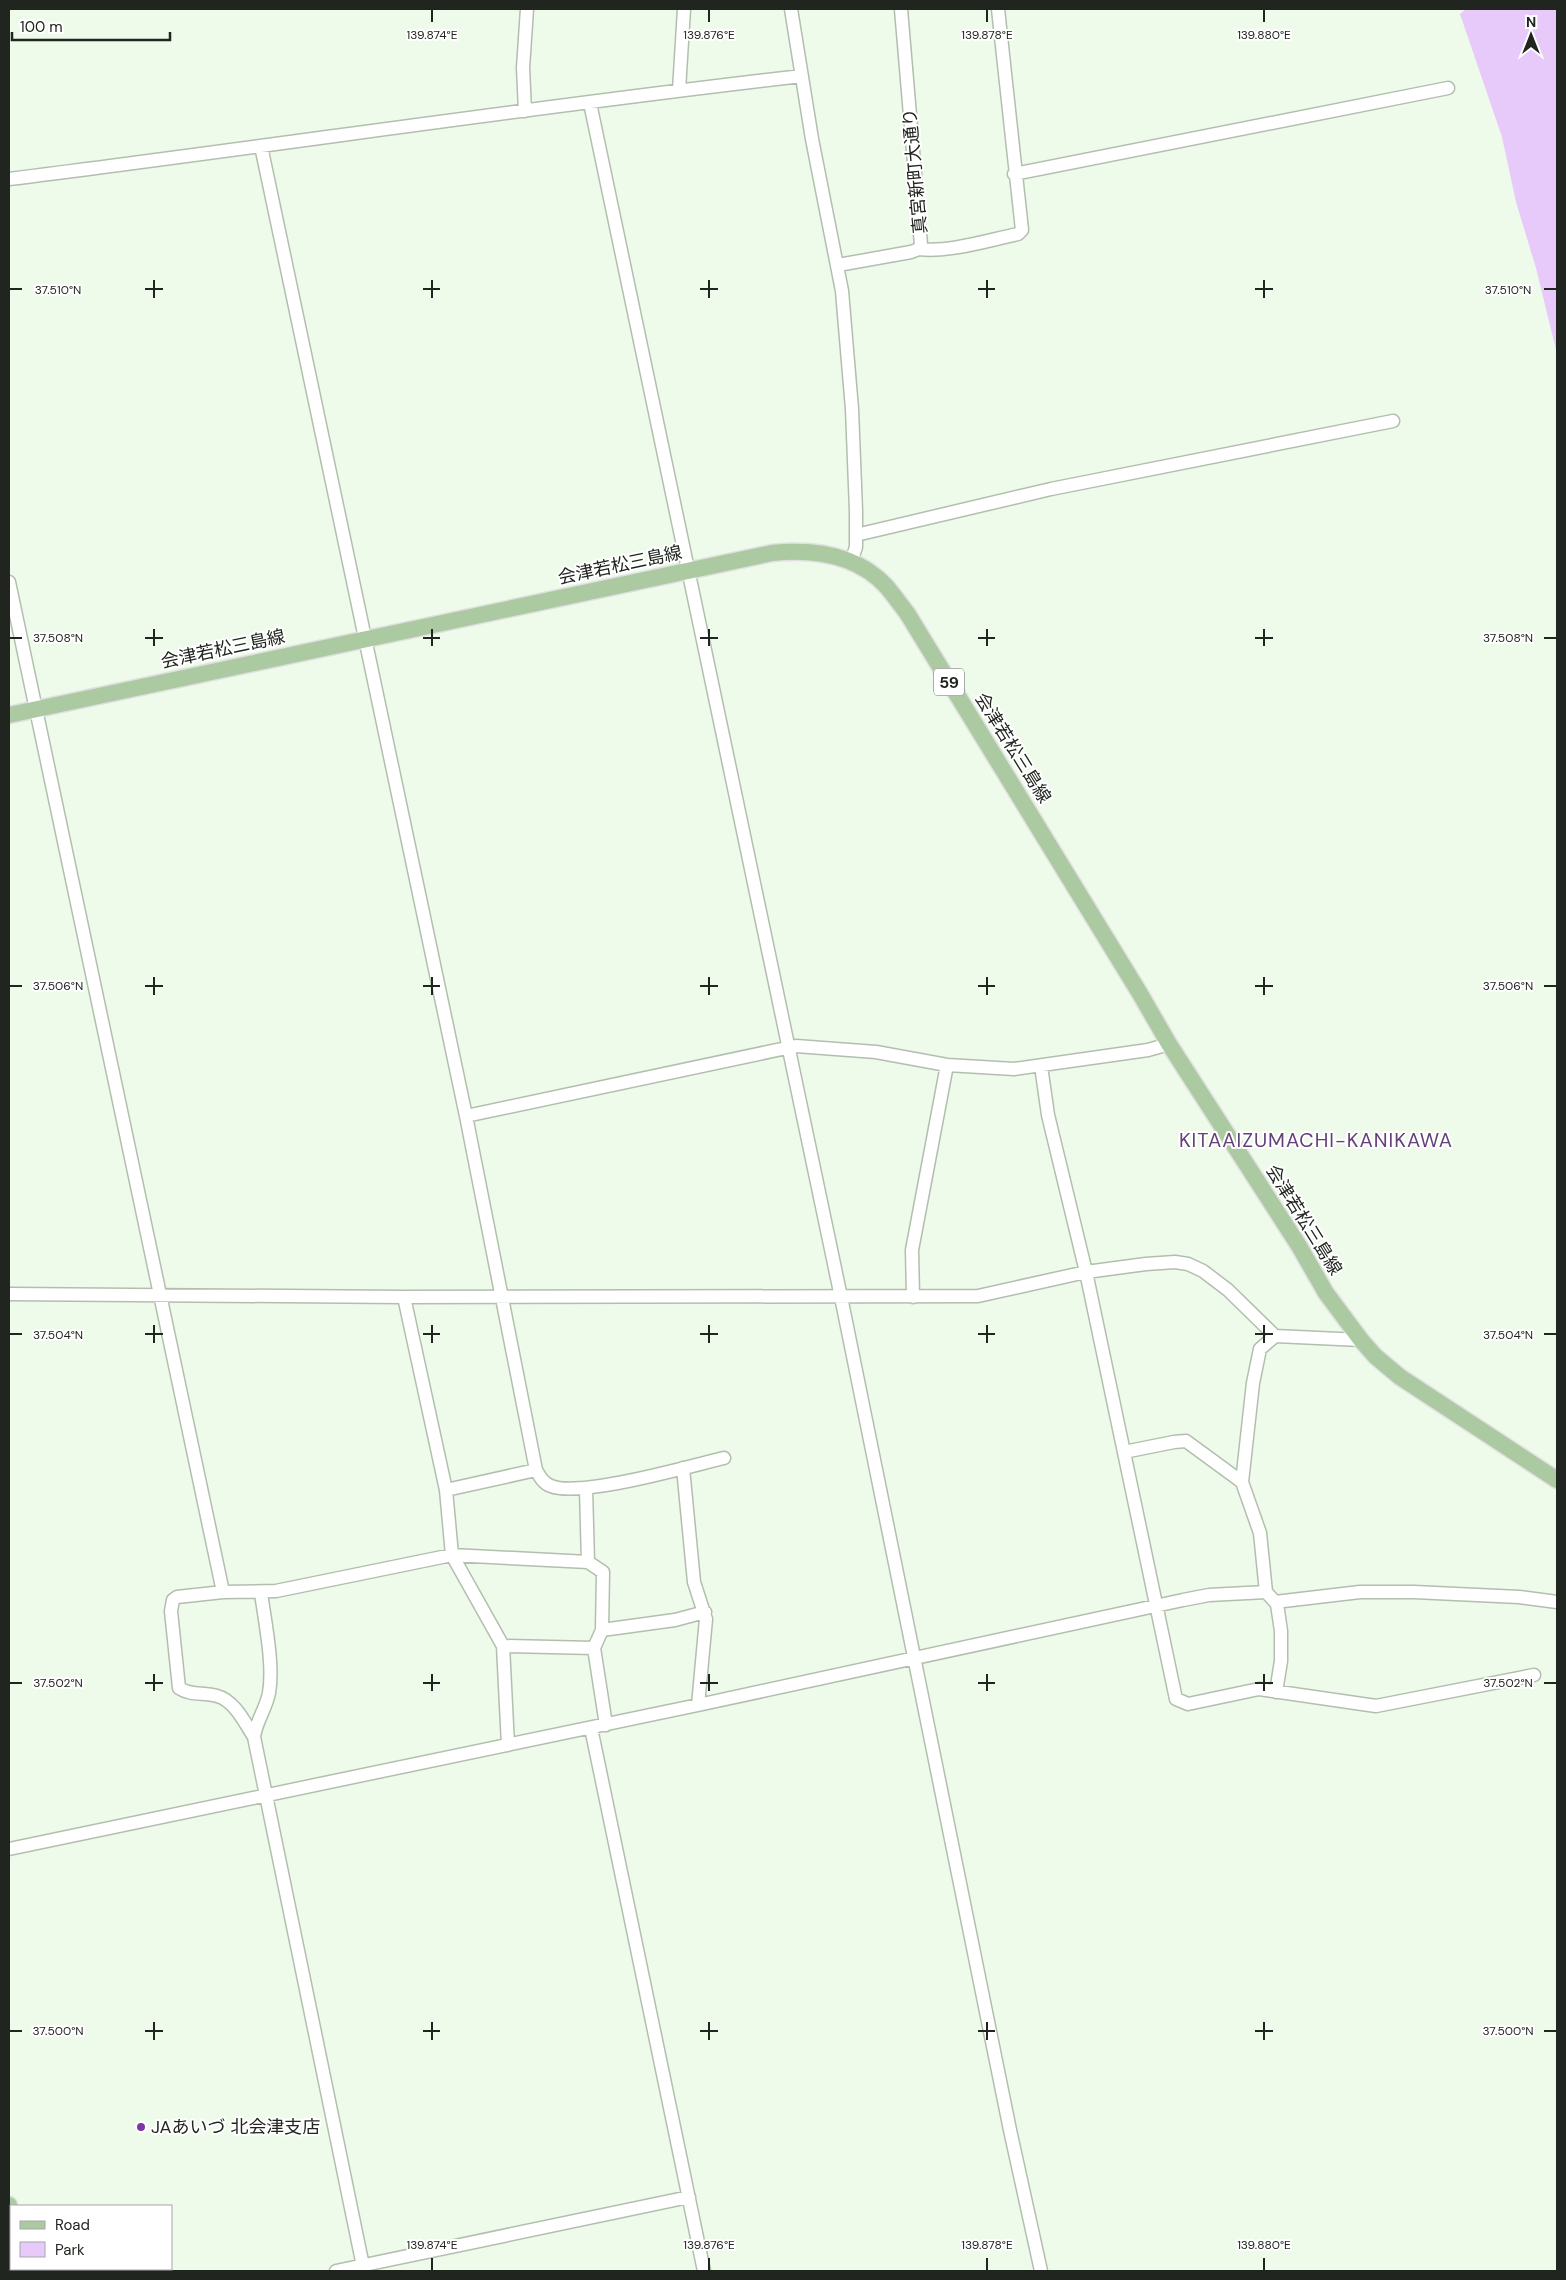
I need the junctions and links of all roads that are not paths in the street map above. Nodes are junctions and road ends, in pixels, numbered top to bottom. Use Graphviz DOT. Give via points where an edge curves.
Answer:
graph roads {
  1 [pos="528,9"];
  2 [pos="684,9"];
  3 [pos="791,9"];
  4 [pos="901,9"];
  5 [pos="998,9"];
  6 [pos="802,76"];
  7 [pos="1448,88"];
  8 [pos="678,90"];
  9 [pos="590,104"];
  10 [pos="525,111"];
  11 [pos="261,146"];
  12 [pos="1014,174"];
  13 [pos="9,179"];
  14 [pos="919,249"];
  15 [pos="838,265"];
  16 [pos="1393,421"];
  17 [pos="856,535"];
  18 [pos="849,560"];
  19 [pos="690,571"];
  20 [pos="9,582"];
  21 [pos="366,639"];
  22 [pos="35,710"];
  23 [pos="9,715"];
  24 [pos="1169,1044"];
  25 [pos="787,1048"];
  26 [pos="947,1065"];
  27 [pos="1041,1066"];
  28 [pos="466,1116"];
  29 [pos="1086,1272"];
  30 [pos="9,1294"];
  31 [pos="159,1295"];
  32 [pos="501,1296"];
  33 [pos="404,1297"];
  34 [pos="841,1297"];
  35 [pos="913,1297"];
  36 [pos="1275,1336"];
  37 [pos="1360,1340"];
  38 [pos="1124,1452"];
  39 [pos="724,1458"];
  40 [pos="683,1468"];
  41 [pos="536,1470"];
  42 [pos="1557,1480"];
  43 [pos="1242,1482"];
  44 [pos="586,1489"];
  45 [pos="446,1490"];
  46 [pos="452,1555"];
  47 [pos="588,1562"];
  48 [pos="223,1592"];
  49 [pos="1266,1592"];
  50 [pos="261,1593"];
  51 [pos="1275,1602"];
  52 [pos="1557,1602"];
  53 [pos="1156,1607"];
  54 [pos="705,1612"];
  55 [pos="602,1630"];
  56 [pos="503,1646"];
  57 [pos="594,1648"];
  58 [pos="916,1659"];
  59 [pos="1534,1675"];
  60 [pos="1276,1692"];
  61 [pos="698,1705"];
  62 [pos="606,1724"];
  63 [pos="591,1728"];
  64 [pos="254,1737"];
  65 [pos="508,1745"];
  66 [pos="265,1796"];
  67 [pos="9,1849"];
  68 [pos="689,2197"];
  69 [pos="363,2268"];
  70 [pos="336,2271"];
  71 [pos="704,2271"];
  72 [pos="1041,2271"];
  1 -- 10 [label="street" via="523,68"];
  2 -- 8 [label="street"];
  3 -- 6 [label="street"];
  4 -- 14 [label="street, 真宮新町大通り" via="922,234"];
  5 -- 12 [label="street"];
  6 -- 8 [label="street"];
  6 -- 15 [label="street"];
  7 -- 12 [label="street"];
  8 -- 9 [label="street"];
  9 -- 10 [label="street"];
  9 -- 19 [label="street"];
  10 -- 11 [label="street"];
  11 -- 13 [label="street"];
  11 -- 21 [label="street"];
  12 -- 14 [label="street" via="1022,230 1018,234 930,250"];
  14 -- 15 [label="street, 真宮新町大通り"];
  15 -- 17 [label="street" via="852,409"];
  16 -- 17 [label="street" via="1051,489"];
  17 -- 18 [label="street" via="855,552"];
  18 -- 19 [label="main road, 会津若松三島線 / 59" via="813,551 792,551"];
  18 -- 24 [label="main road, 会津若松三島線 / 59" via="886,586 907,614"];
  19 -- 21 [label="main road, 会津若松三島線 / 59"];
  19 -- 25 [label="street"];
  20 -- 22 [label="street"];
  21 -- 22 [label="main road, 会津若松三島線 / 59"];
  21 -- 28 [label="street"];
  22 -- 23 [label="main road, 会津若松三島線 / 59"];
  22 -- 31 [label="street"];
  24 -- 27 [label="street"];
  24 -- 37 [label="main road, 会津若松三島線 / 59" via="1326,1293"];
  25 -- 26 [label="street" via="876,1052"];
  25 -- 28 [label="street"];
  25 -- 34 [label="street"];
  26 -- 27 [label="street" via="1014,1069"];
  26 -- 35 [label="street" via="912,1250"];
  27 -- 29 [label="street" via="1048,1115"];
  28 -- 32 [label="street"];
  29 -- 35 [label="street" via="978,1296"];
  29 -- 36 [label="street" via="1146,1264 1188,1264 1228,1290"];
  29 -- 38 [label="street"];
  30 -- 31 [label="street"];
  31 -- 33 [label="street"];
  31 -- 48 [label="street"];
  32 -- 33 [label="street"];
  32 -- 34 [label="street"];
  32 -- 41 [label="street"];
  33 -- 45 [label="street"];
  34 -- 35 [label="street"];
  34 -- 58 [label="street"];
  36 -- 37 [label="street"];
  36 -- 43 [label="street" via="1260,1349"];
  37 -- 42 [label="main road, 会津若松三島線 / 59" via="1400,1377"];
  38 -- 43 [label="street" via="1186,1441"];
  38 -- 53 [label="street"];
  39 -- 40 [label="street"];
  40 -- 44 [label="street"];
  40 -- 54 [label="street" via="694,1582"];
  41 -- 44 [label="street" via="542,1480 552,1486"];
  41 -- 45 [label="street"];
  43 -- 49 [label="street" via="1260,1533"];
  44 -- 47 [label="street"];
  45 -- 46 [label="street"];
  46 -- 47 [label="street"];
  46 -- 50 [label="street"];
  46 -- 56 [label="street"];
  47 -- 55 [label="street" via="603,1572"];
  48 -- 50 [label="street"];
  48 -- 64 [label="street" via="173,1600 170,1612 179,1688 187,1693 218,1696 226,1700"];
  49 -- 51 [label="street"];
  49 -- 53 [label="street" via="1209,1595"];
  50 -- 64 [label="street" via="269,1693 255,1725"];
  51 -- 52 [label="street" via="1360,1592 1414,1592"];
  51 -- 60 [label="street" via="1281,1631"];
  53 -- 58 [label="street"];
  53 -- 60 [label="street" via="1176,1699 1188,1704 1260,1689"];
  54 -- 55 [label="street" via="675,1620"];
  54 -- 61 [label="street" via="706,1635"];
  55 -- 57 [label="street"];
  56 -- 57 [label="street"];
  56 -- 65 [label="street"];
  57 -- 62 [label="street"];
  58 -- 61 [label="street"];
  58 -- 72 [label="street"];
  59 -- 60 [label="street" via="1376,1706"];
  61 -- 62 [label="street"];
  62 -- 63 [label="street"];
  63 -- 65 [label="street"];
  63 -- 68 [label="street"];
  64 -- 66 [label="street"];
  65 -- 66 [label="street"];
  66 -- 67 [label="street"];
  66 -- 69 [label="street"];
  68 -- 69 [label="street"];
  68 -- 71 [label="street"];
  69 -- 70 [label="street"];
}
